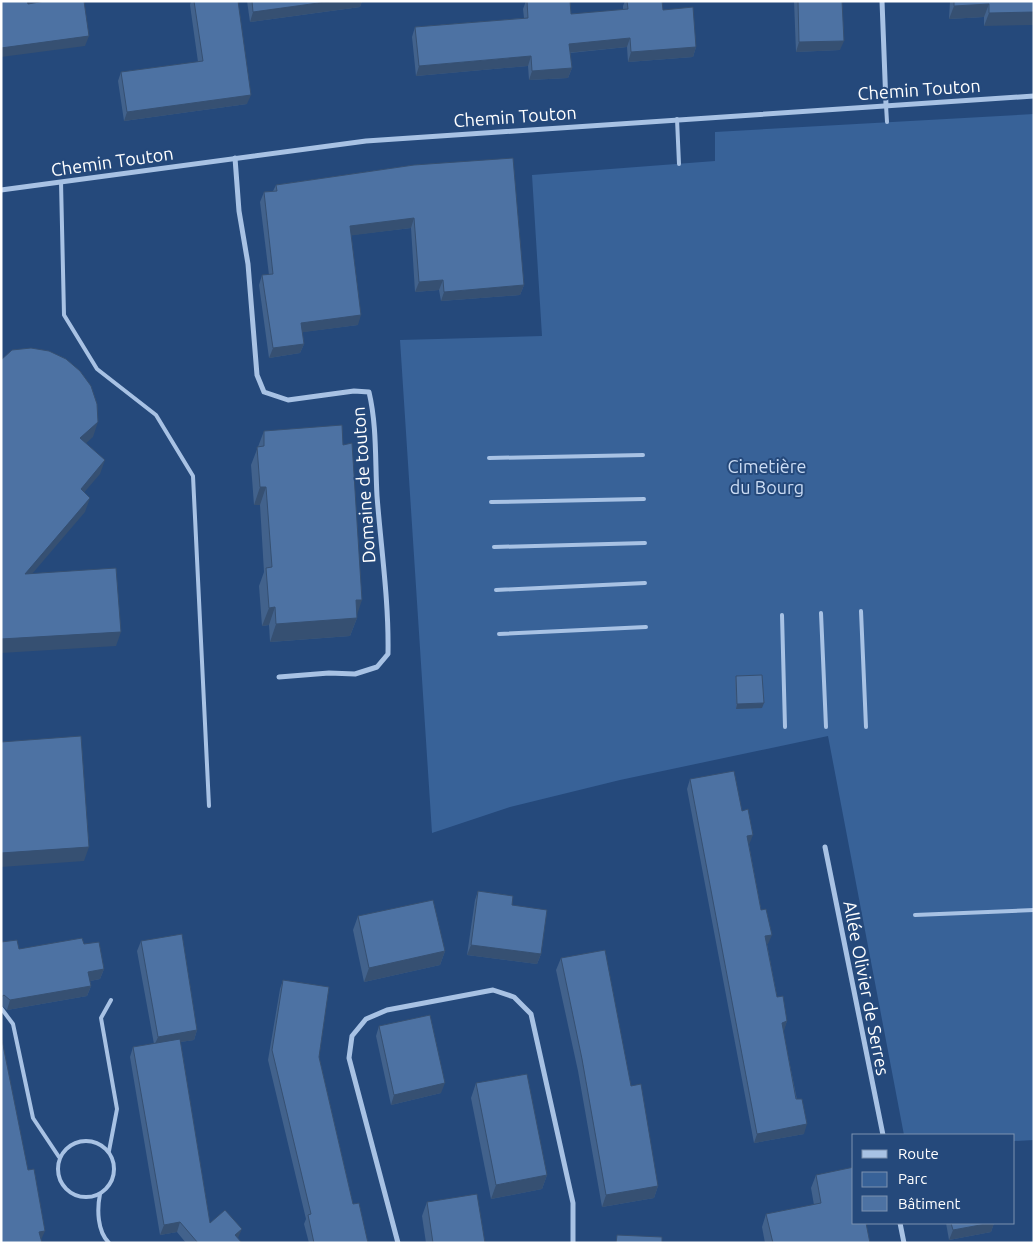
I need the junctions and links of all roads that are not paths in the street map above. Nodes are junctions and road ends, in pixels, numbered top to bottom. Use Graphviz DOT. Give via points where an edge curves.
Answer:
graph roads {
  1 [pos="882,1"];
  2 [pos="1034,96"];
  3 [pos="886,105"];
  4 [pos="677,119"];
  5 [pos="887,122"];
  6 [pos="235,158"];
  7 [pos="679,164"];
  8 [pos="61,182"];
  9 [pos="1,190"];
  10 [pos="643,455"];
  11 [pos="489,458"];
  12 [pos="644,499"];
  13 [pos="491,502"];
  14 [pos="645,543"];
  15 [pos="494,547"];
  16 [pos="646,583"];
  17 [pos="496,590"];
  18 [pos="861,611"];
  19 [pos="821,613"];
  20 [pos="782,615"];
  21 [pos="646,627"];
  22 [pos="499,634"];
  23 [pos="280,677"];
  24 [pos="785,727"];
  25 [pos="826,727"];
  26 [pos="866,727"];
  27 [pos="209,806"];
  28 [pos="825,847"];
  29 [pos="1034,910"];
  30 [pos="915,915"];
  31 [pos="111,1000"];
  32 [pos="1,1008"];
  33 [pos="883,1134"];
  34 [pos="109,1151"];
  35 [pos="59,1157"];
  36 [pos="100,1194"];
  37 [pos="900,1224"];
  38 [pos="108,1243"];
  39 [pos="398,1243"];
  40 [pos="573,1243"];
  41 [pos="904,1243"];
  1 -- 3 [label="street"];
  2 -- 3 [label="street, Chemin Touton"];
  3 -- 4 [label="street, Chemin Touton"];
  3 -- 5 [label="lane"];
  4 -- 6 [label="street, Chemin Touton" via="366,141"];
  4 -- 7 [label="lane"];
  6 -- 8 [label="street, Chemin Touton"];
  6 -- 23 [label="street, Domaine de touton" via="257,374 264,392 288,400 369,392 374,412 375,465 389,625 388,654 377,667 355,674"];
  8 -- 9 [label="street, Chemin Touton"];
  8 -- 27 [label="lane" via="64,315 97,369 156,414 193,476"];
  10 -- 11 [label="lane"];
  12 -- 13 [label="lane"];
  14 -- 15 [label="lane"];
  16 -- 17 [label="lane"];
  18 -- 26 [label="lane"];
  19 -- 25 [label="lane"];
  20 -- 24 [label="lane"];
  21 -- 22 [label="lane"];
  28 -- 33 [label="street, Allée Olivier de Serres"];
  29 -- 30 [label="lane"];
  31 -- 34 [label="lane" via="101,1018 116,1109"];
  32 -- 35 [label="lane" via="13,1024 33,1118"];
  34 -- 35 [label="lane" via="101,1144 82,1140 65,1149"];
  34 -- 36 [label="lane" via="115,1170 113,1180"];
  35 -- 36 [label="lane" via="58,1175 66,1190 82,1197"];
  36 -- 38 [label="lane" via="97,1209"];
  37 -- 41 [label="street"];
  39 -- 40 [label="street" via="349,1058 352,1036 366,1019 386,1010 494,990 514,997 531,1014 573,1203"];
}
